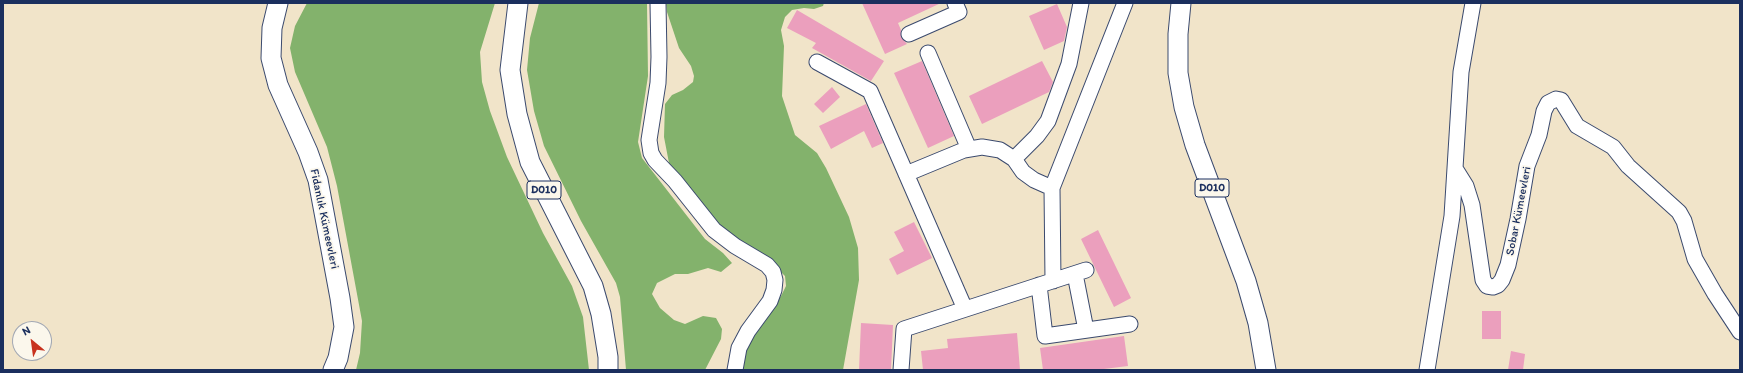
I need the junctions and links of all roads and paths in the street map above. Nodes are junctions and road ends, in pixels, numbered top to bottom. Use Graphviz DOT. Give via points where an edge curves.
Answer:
graph roads {
  1 [pos="278,3"];
  2 [pos="518,3"];
  3 [pos="658,3"];
  4 [pos="955,3"];
  5 [pos="1081,3"];
  6 [pos="1125,3"];
  7 [pos="1181,3"];
  8 [pos="1473,3"];
  9 [pos="909,34"];
  10 [pos="928,53"];
  11 [pos="817,62"];
  12 [pos="969,149"];
  13 [pos="1014,159"];
  14 [pos="1456,170"];
  15 [pos="906,174"];
  16 [pos="1052,188"];
  17 [pos="1046,283"];
  18 [pos="966,309"];
  19 [pos="1130,324"];
  20 [pos="1086,330"];
  21 [pos="1740,332"];
  22 [pos="333,370"];
  23 [pos="608,370"];
  24 [pos="735,370"];
  25 [pos="901,370"];
  26 [pos="1266,370"];
  27 [pos="1427,370"];
  1 -- 22 [label="main road, Fidanlık Kümeevleri" via="272,28 271,58 278,85 318,180 340,298 344,327"];
  2 -- 23 [label="main road, D010" via="510,70 517,114 530,162 593,286 601,314"];
  3 -- 24 [label="street" via="658,83 650,140 651,153 714,230 735,246 768,265 776,280 770,300 739,348"];
  4 -- 9 [label="street" via="959,12"];
  5 -- 13 [label="street" via="1069,64 1048,121"];
  6 -- 16 [label="street"];
  7 -- 26 [label="main road, D010" via="1178,73 1184,107 1195,145 1246,281 1258,323"];
  8 -- 14 [label="street" via="1462,72"];
  10 -- 12 [label="street"];
  11 -- 15 [label="street" via="870,91"];
  12 -- 13 [label="street" via="982,147 1000,150"];
  12 -- 15 [label="street"];
  13 -- 16 [label="street" via="1023,172"];
  14 -- 21 [label="street, Sobar Kümeevleri" via="1466,186 1472,205 1483,280 1487,286 1493,287 1502,280 1508,265 1527,166 1539,135 1544,111 1548,103 1556,98 1561,100 1577,126 1613,147 1628,166 1678,212 1684,221 1695,259"];
  14 -- 27 [label="street" via="1452,216"];
  15 -- 18 [label="street"];
  16 -- 17 [label="street"];
  17 -- 18 [label="street"];
  17 -- 20 [label="street" via="1080,272"];
  17 -- 20 [label="street" via="1045,336"];
  18 -- 25 [label="street" via="904,329"];
  19 -- 20 [label="street"];
}
